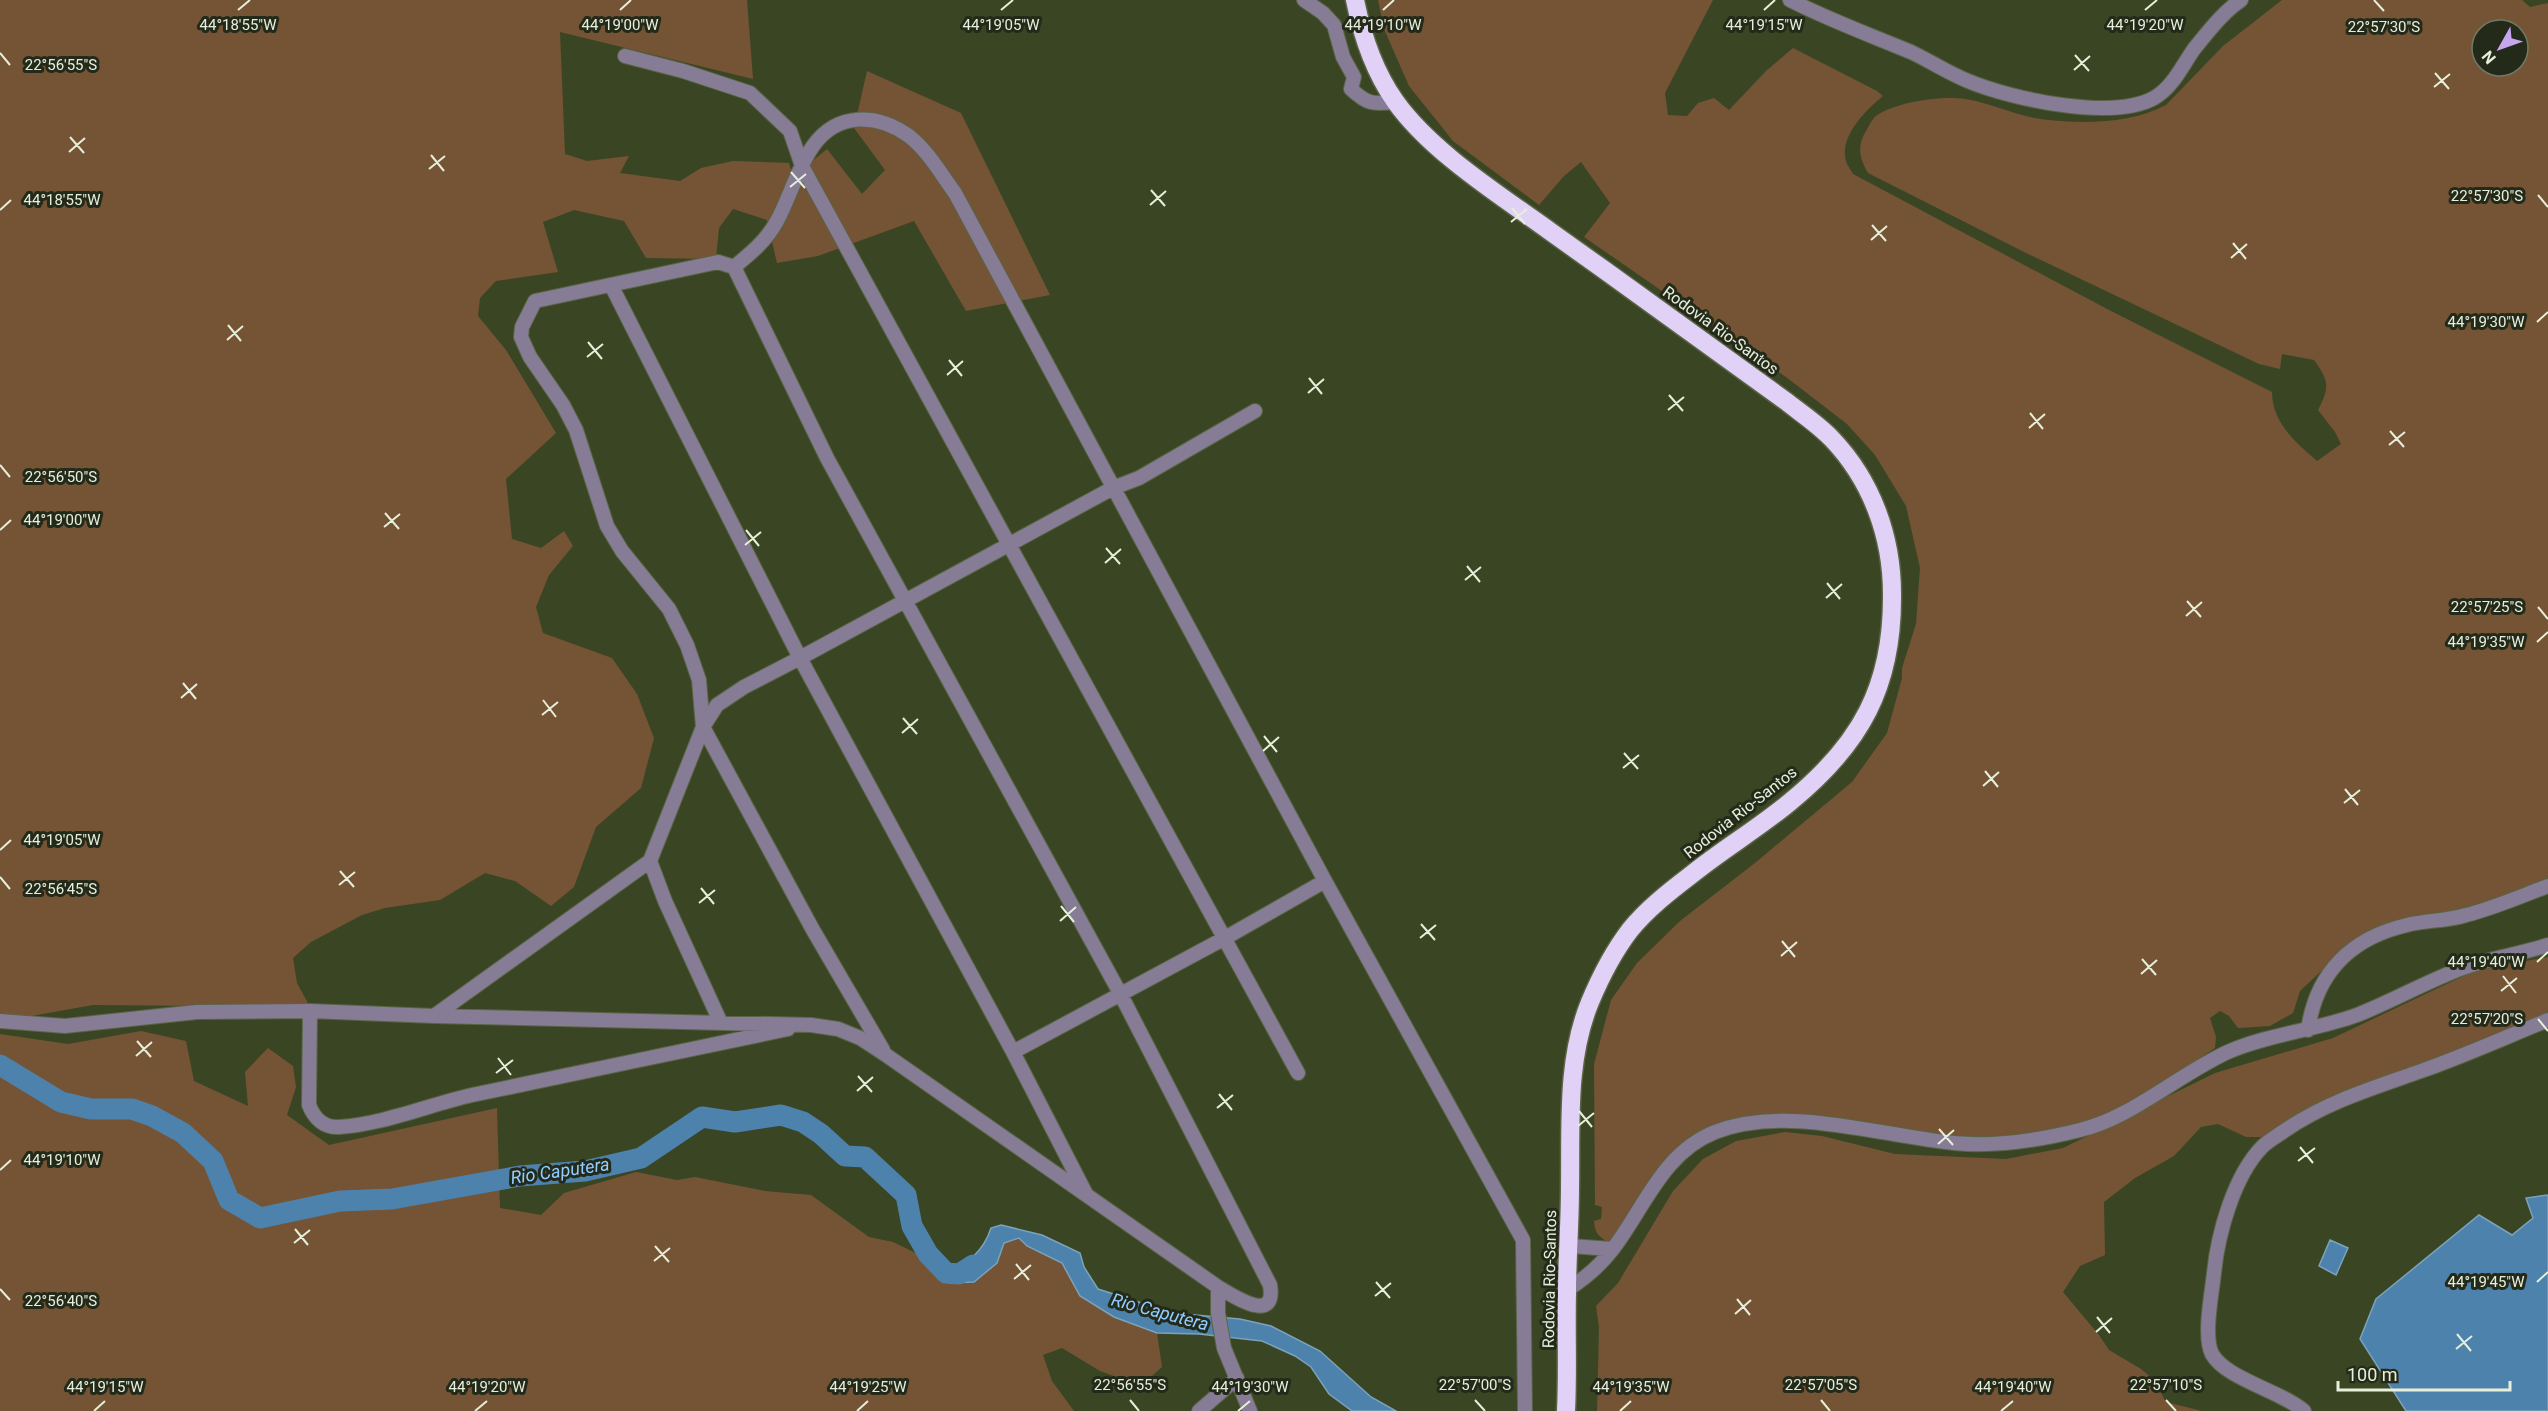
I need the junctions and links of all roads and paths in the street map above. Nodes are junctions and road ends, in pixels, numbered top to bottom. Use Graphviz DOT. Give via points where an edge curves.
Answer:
graph roads {
  1 [pos="1304,0"];
  2 [pos="1790,0"];
  3 [pos="2241,0"];
  4 [pos="1357,8"];
  5 [pos="1337,34"];
  6 [pos="625,56"];
  7 [pos="1395,102"];
  8 [pos="802,166"];
  9 [pos="734,267"];
  10 [pos="611,285"];
  11 [pos="1255,411"];
  12 [pos="1113,488"];
  13 [pos="1008,546"];
  14 [pos="905,602"];
  15 [pos="800,657"];
  16 [pos="703,728"];
  17 [pos="650,861"];
  18 [pos="1325,881"];
  19 [pos="2548,886"];
  20 [pos="1225,938"];
  21 [pos="2548,945"];
  22 [pos="1121,995"];
  23 [pos="310,1011"];
  24 [pos="434,1016"];
  25 [pos="0,1020"];
  26 [pos="2548,1020"];
  27 [pos="720,1021"];
  28 [pos="811,1025"];
  29 [pos="2307,1030"];
  30 [pos="1013,1052"];
  31 [pos="886,1055"];
  32 [pos="1298,1073"];
  33 [pos="1086,1195"];
  34 [pos="1570,1246"];
  35 [pos="1612,1249"];
  36 [pos="1218,1287"];
  37 [pos="1567,1290"];
  38 [pos="1237,1378"];
  39 [pos="1199,1411"];
  40 [pos="1250,1411"];
  41 [pos="1525,1411"];
  42 [pos="1566,1411"];
  43 [pos="2304,1411"];
  1 -- 5 [label="street" via="1323,13"];
  2 -- 3 [label="street" via="2001,93 2112,109 2140,104 2156,96 2171,83 2218,20"];
  4 -- 5 [label="street"];
  4 -- 7 [label="highway, Rodovia Rio-Santos" via="1374,63"];
  5 -- 7 [label="street" via="1354,77 1351,89 1374,104"];
  6 -- 8 [label="street" via="750,93 790,131"];
  7 -- 34 [label="highway, Rodovia Rio-Santos" via="1422,133 1483,184 1787,402 1831,438 1860,474 1880,515 1892,567 1892,622 1886,661 1876,696 1857,732 1833,762 1790,802 1702,866 1631,929 1590,1001 1578,1036 1571,1096"];
  8 -- 9 [label="street" via="768,236"];
  8 -- 12 [label="street" via="822,133 855,118 889,125 927,154 955,193"];
  8 -- 13 [label="street"];
  9 -- 10 [label="street" via="718,262 704,264"];
  9 -- 14 [label="street" via="827,458"];
  10 -- 15 [label="street"];
  10 -- 16 [label="street" via="535,301 521,337 576,430 607,526 669,609 687,645 699,680"];
  11 -- 12 [label="street" via="1139,478"];
  12 -- 13 [label="street"];
  12 -- 18 [label="street"];
  13 -- 14 [label="street"];
  13 -- 20 [label="street"];
  14 -- 15 [label="street"];
  14 -- 22 [label="street"];
  15 -- 16 [label="street" via="717,705"];
  15 -- 30 [label="street"];
  16 -- 17 [label="street"];
  16 -- 31 [label="street"];
  17 -- 24 [label="street"];
  17 -- 27 [label="street"];
  18 -- 20 [label="street"];
  18 -- 41 [label="street" via="1523,1240"];
  19 -- 29 [label="street" via="2464,916 2408,925 2364,942 2343,956 2323,980 2311,1005"];
  20 -- 22 [label="street"];
  20 -- 32 [label="street"];
  21 -- 29 [label="street" via="2477,963 2358,1014"];
  22 -- 30 [label="street"];
  22 -- 36 [label="street" via="1272,1294 1268,1302 1253,1307"];
  23 -- 24 [label="street"];
  23 -- 25 [label="street" via="197,1012 65,1026"];
  23 -- 28 [label="street" via="309,1105 314,1117 337,1128 469,1096"];
  24 -- 27 [label="street"];
  26 -- 43 [label="street" via="2309,1114 2263,1146 2246,1169 2221,1232 2209,1344 2217,1360 2231,1372"];
  27 -- 28 [label="street"];
  28 -- 31 [label="street" via="838,1029"];
  29 -- 35 [label="street" via="2232,1050 2135,1107 2083,1130 2047,1137 1956,1144 1849,1127 1769,1121 1733,1126 1687,1147 1671,1162"];
  30 -- 33 [label="street"];
  31 -- 33 [label="street"];
  33 -- 36 [label="street"];
  34 -- 35 [label="street"];
  34 -- 37 [label="highway, Rodovia Rio-Santos"];
  35 -- 37 [label="street" via="1585,1278"];
  36 -- 38 [label="street" via="1224,1348"];
  37 -- 42 [label="highway, Rodovia Rio-Santos"];
  38 -- 39 [label="street"];
  38 -- 40 [label="street"];
}
